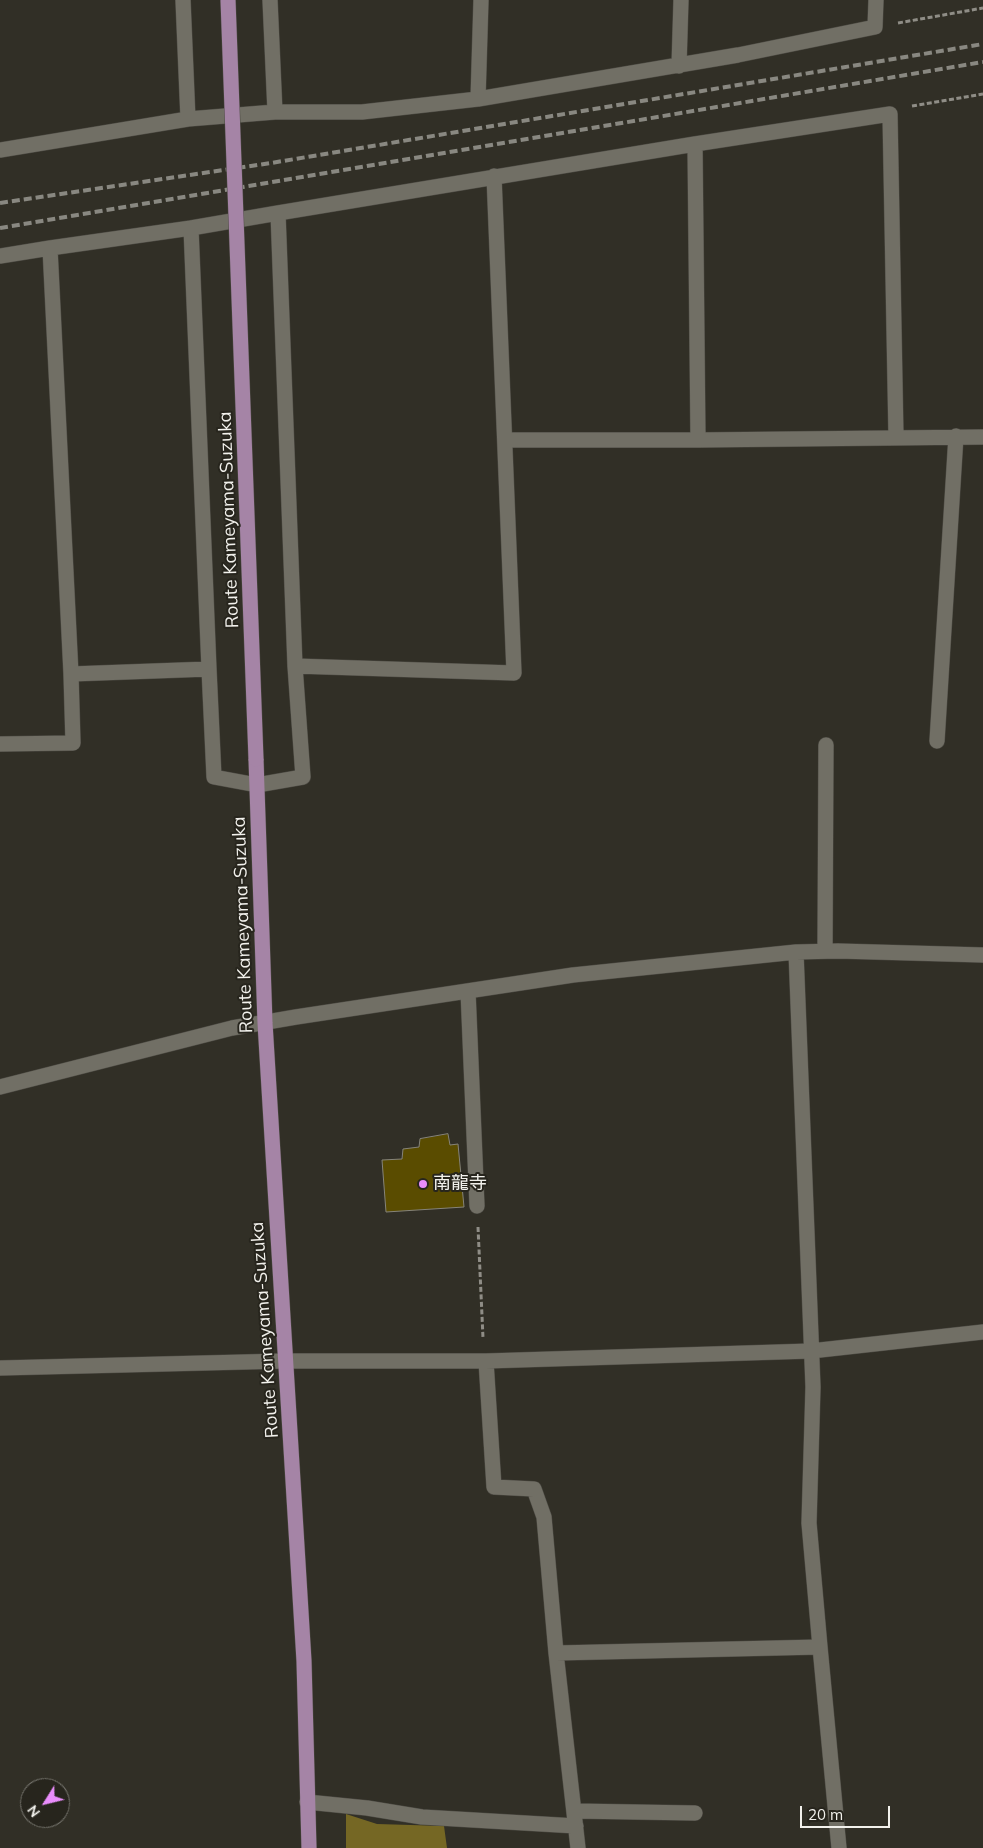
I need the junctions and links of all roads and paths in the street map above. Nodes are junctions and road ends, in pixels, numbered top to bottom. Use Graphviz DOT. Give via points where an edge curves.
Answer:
graph roads {
  1 [pos="183,0"];
  2 [pos="228,0"];
  3 [pos="270,0"];
  4 [pos="481,0"];
  5 [pos="680,0"];
  6 [pos="876,0"];
  7 [pos="983,8"];
  8 [pos="875,27"];
  9 [pos="679,66"];
  10 [pos="983,94"];
  11 [pos="478,99"];
  12 [pos="275,112"];
  13 [pos="890,114"];
  14 [pos="188,119"];
  15 [pos="695,144"];
  16 [pos="0,150"];
  17 [pos="494,176"];
  18 [pos="278,213"];
  19 [pos="191,228"];
  20 [pos="50,248"];
  21 [pos="0,256"];
  22 [pos="956,436"];
  23 [pos="983,436"];
  24 [pos="896,438"];
  25 [pos="505,440"];
  26 [pos="698,440"];
  27 [pos="295,666"];
  28 [pos="209,669"];
  29 [pos="71,674"];
  30 [pos="937,741"];
  31 [pos="0,744"];
  32 [pos="826,745"];
  33 [pos="257,785"];
  34 [pos="825,951"];
  35 [pos="796,952"];
  36 [pos="983,955"];
  37 [pos="468,991"];
  38 [pos="264,1022"];
  39 [pos="0,1087"];
  40 [pos="477,1206"];
  41 [pos="983,1332"];
  42 [pos="811,1351"];
  43 [pos="285,1361"];
  44 [pos="486,1361"];
  45 [pos="0,1368"];
  46 [pos="820,1647"];
  47 [pos="556,1653"];
  48 [pos="307,1802"];
  49 [pos="574,1811"];
  50 [pos="694,1813"];
  51 [pos="576,1826"];
  52 [pos="309,1848"];
  53 [pos="578,1848"];
  54 [pos="839,1848"];
  1 -- 14 [label="street"];
  2 -- 33 [label="main road, Route Kameyama-Suzuka, bridge"];
  3 -- 12 [label="street"];
  4 -- 11 [label="street"];
  5 -- 9 [label="street"];
  6 -- 8 [label="street"];
  7 -- 8 [label="path"];
  8 -- 9 [label="street"];
  9 -- 11 [label="street"];
  10 -- 13 [label="path" via="907,107"];
  11 -- 12 [label="street" via="362,112"];
  12 -- 14 [label="street"];
  13 -- 15 [label="street"];
  13 -- 24 [label="street"];
  14 -- 16 [label="street"];
  15 -- 17 [label="street"];
  15 -- 26 [label="street"];
  17 -- 18 [label="street"];
  17 -- 25 [label="street"];
  18 -- 19 [label="street"];
  18 -- 27 [label="street"];
  19 -- 20 [label="street"];
  19 -- 28 [label="street"];
  20 -- 21 [label="street"];
  20 -- 29 [label="street"];
  22 -- 23 [label="street"];
  22 -- 24 [label="street"];
  22 -- 30 [label="street"];
  24 -- 26 [label="street"];
  25 -- 26 [label="street"];
  25 -- 27 [label="street" via="514,673"];
  27 -- 33 [label="street" via="303,776"];
  28 -- 29 [label="street"];
  28 -- 33 [label="street" via="214,778"];
  29 -- 31 [label="street" via="72,743"];
  32 -- 34 [label="street"];
  33 -- 38 [label="main road, Route Kameyama-Suzuka"];
  34 -- 35 [label="street"];
  34 -- 36 [label="street"];
  35 -- 37 [label="street"];
  35 -- 42 [label="street"];
  37 -- 38 [label="street"];
  37 -- 40 [label="street"];
  38 -- 39 [label="street"];
  38 -- 43 [label="main road, Route Kameyama-Suzuka"];
  40 -- 44 [label="path"];
  41 -- 42 [label="street"];
  42 -- 44 [label="street"];
  42 -- 46 [label="street" via="809,1523"];
  43 -- 44 [label="street"];
  43 -- 45 [label="street"];
  43 -- 48 [label="main road, Route Kameyama-Suzuka" via="304,1661"];
  44 -- 47 [label="street" via="494,1487 534,1489 544,1517"];
  46 -- 47 [label="street"];
  46 -- 54 [label="street"];
  47 -- 49 [label="street"];
  48 -- 51 [label="street" via="422,1817"];
  48 -- 52 [label="main road, Route Kameyama-Suzuka"];
  49 -- 50 [label="street"];
  49 -- 51 [label="street"];
  51 -- 53 [label="street"];
}
